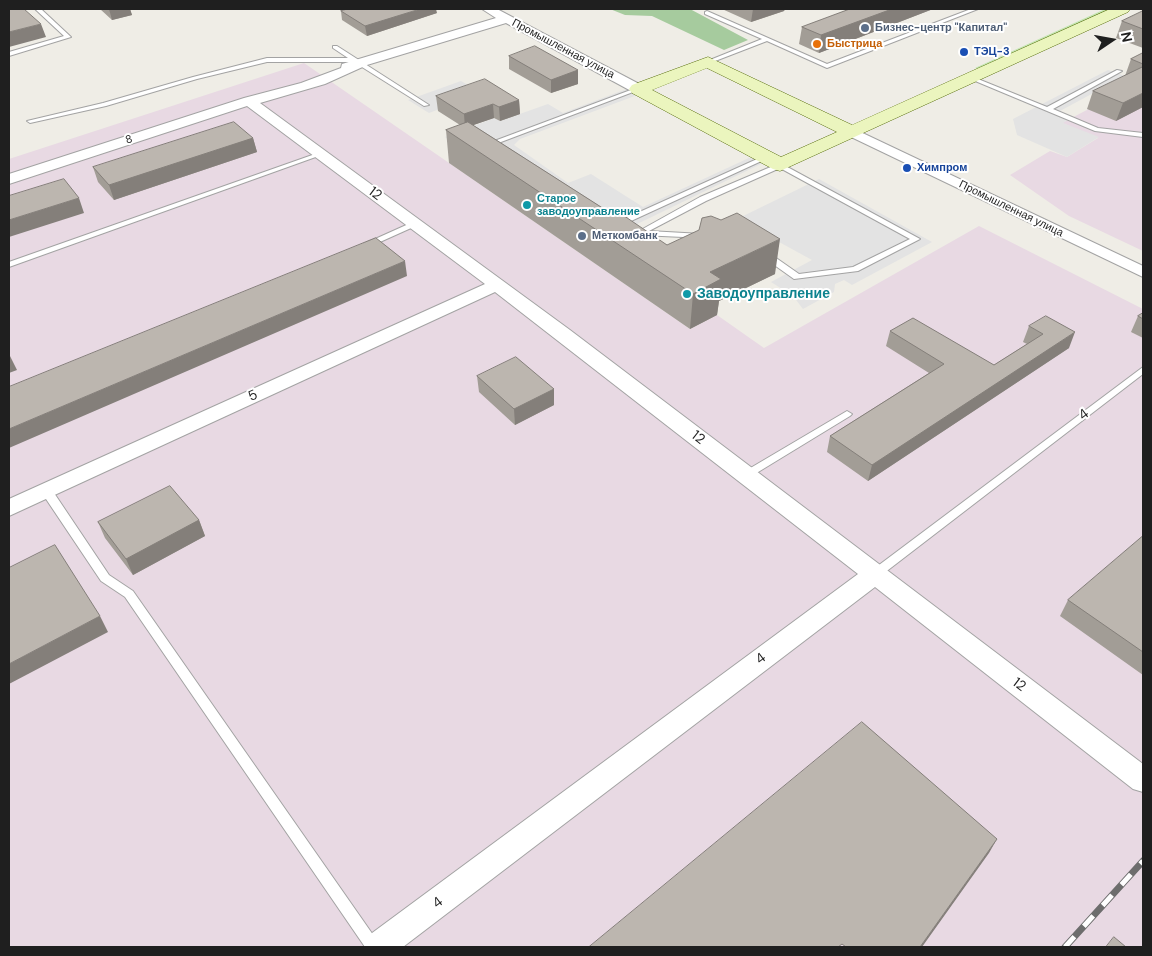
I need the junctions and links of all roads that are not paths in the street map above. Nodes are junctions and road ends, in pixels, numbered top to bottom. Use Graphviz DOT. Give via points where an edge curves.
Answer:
graph roads {
  1 [pos="38,9"];
  2 [pos="488,9"];
  3 [pos="975,9"];
  4 [pos="1097,9"];
  5 [pos="1122,9"];
  6 [pos="707,13"];
  7 [pos="507,19"];
  8 [pos="765,40"];
  9 [pos="335,47"];
  10 [pos="9,54"];
  11 [pos="358,62"];
  12 [pos="708,62"];
  13 [pos="1119,71"];
  14 [pos="964,75"];
  15 [pos="638,89"];
  16 [pos="249,101"];
  17 [pos="426,105"];
  18 [pos="1047,110"];
  19 [pos="30,121"];
  20 [pos="846,129"];
  21 [pos="1143,135"];
  22 [pos="320,154"];
  23 [pos="503,155"];
  24 [pos="773,161"];
  25 [pos="9,179"];
  26 [pos="628,219"];
  27 [pos="416,224"];
  28 [pos="626,232"];
  29 [pos="640,233"];
  30 [pos="714,236"];
  31 [pos="362,247"];
  32 [pos="757,249"];
  33 [pos="9,265"];
  34 [pos="1143,272"];
  35 [pos="497,285"];
  36 [pos="1143,370"];
  37 [pos="847,414"];
  38 [pos="746,475"];
  39 [pos="46,490"];
  40 [pos="9,508"];
  41 [pos="874,574"];
  42 [pos="1143,780"];
  43 [pos="373,947"];
  44 [pos="379,947"];
  1 -- 10 [label="lane" via="68,37"];
  2 -- 7 [label="street, Промышленная улица"];
  3 -- 8 [label="lane" via="827,66"];
  4 -- 14 [label="street"];
  5 -- 14 [label="street"];
  6 -- 8 [label="lane"];
  7 -- 11 [label="street, 8"];
  7 -- 15 [label="street, Промышленная улица"];
  8 -- 12 [label="lane"];
  9 -- 11 [label="lane"];
  11 -- 16 [label="street, 8" via="329,79"];
  11 -- 17 [label="lane"];
  11 -- 19 [label="lane" via="267,60 104,105"];
  12 -- 15 [label="street"];
  12 -- 20 [label="street, Промышленная улица"];
  13 -- 18 [label="lane"];
  14 -- 18 [label="lane"];
  14 -- 20 [label="street"];
  15 -- 23 [label="lane" via="499,141 494,146"];
  15 -- 24 [label="street, Промышленная улица"];
  16 -- 22 [label="street, 12"];
  16 -- 25 [label="street, 8"];
  18 -- 21 [label="lane" via="1097,130"];
  20 -- 24 [label="street"];
  20 -- 34 [label="street, Промышленная улица"];
  22 -- 27 [label="street, 12"];
  22 -- 33 [label="lane"];
  24 -- 26 [label="lane"];
  24 -- 29 [label="lane"];
  24 -- 32 [label="lane" via="916,239 855,269 798,277"];
  27 -- 31 [label="lane"];
  27 -- 35 [label="street, 12"];
  28 -- 29 [label="lane"];
  29 -- 30 [label="lane"];
  35 -- 38 [label="street, 12"];
  35 -- 39 [label="street, 5"];
  36 -- 41 [label="lane, 4"];
  37 -- 38 [label="lane"];
  38 -- 41 [label="street, 12"];
  39 -- 40 [label="street, 5"];
  39 -- 43 [label="lane" via="105,578 129,594"];
  41 -- 42 [label="street, 12"];
  41 -- 44 [label="street, 4"];
}
